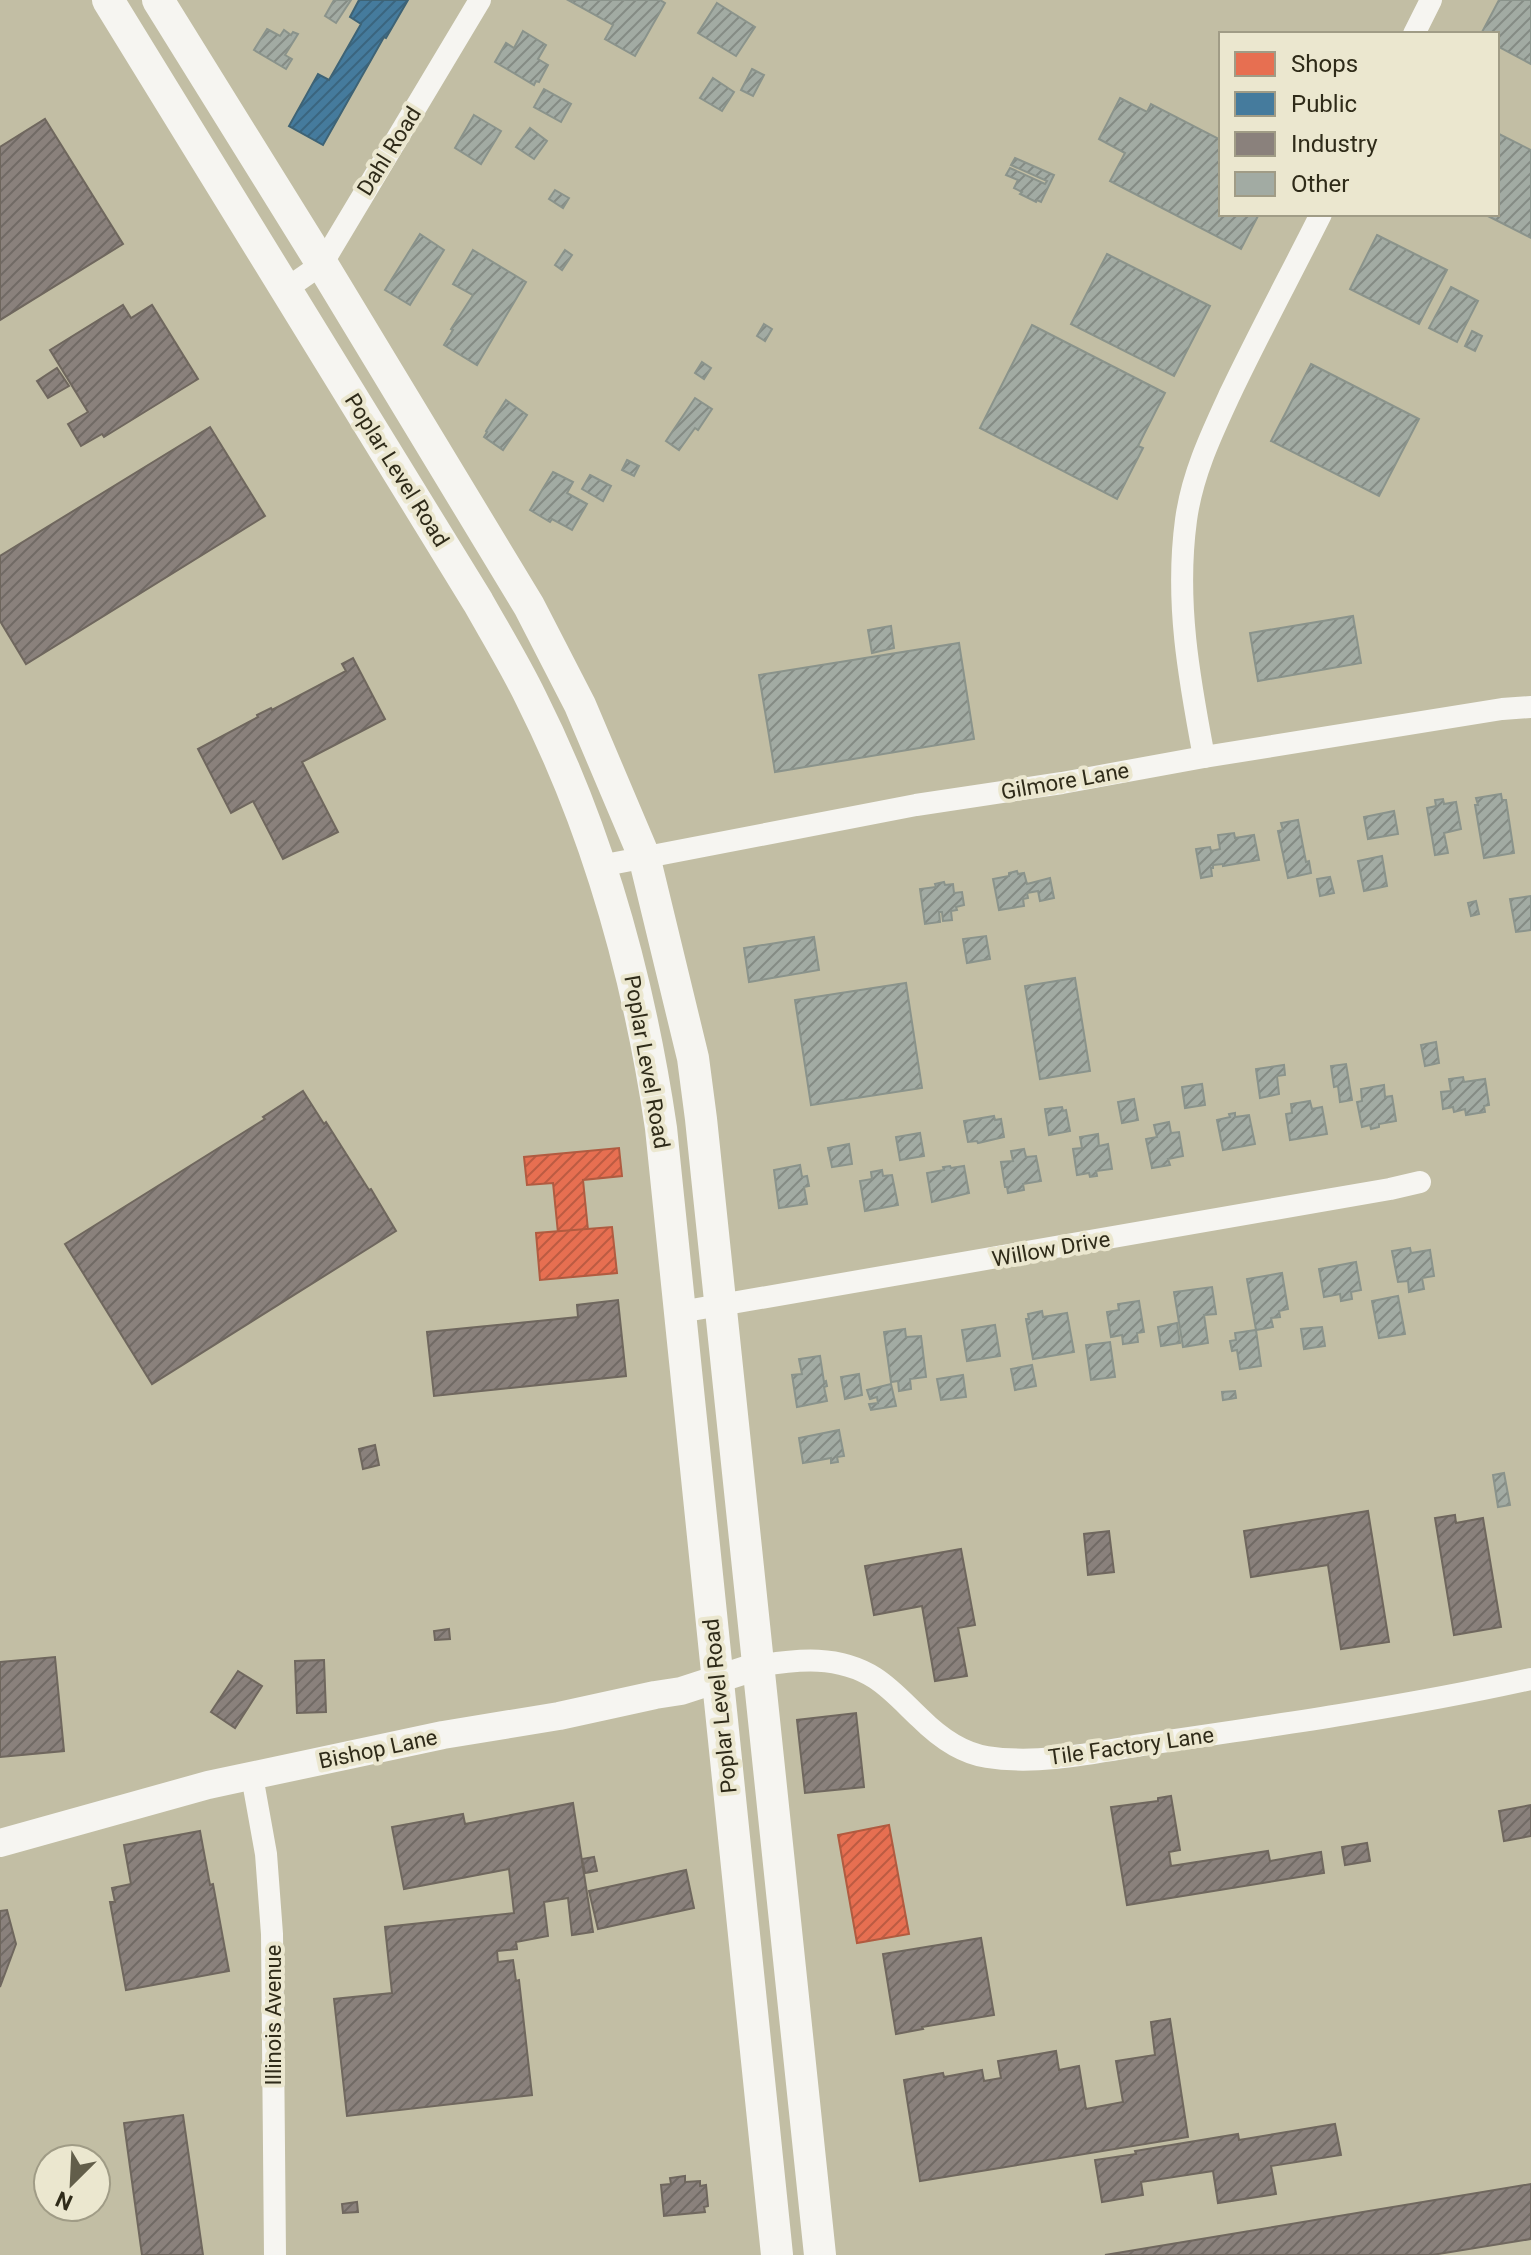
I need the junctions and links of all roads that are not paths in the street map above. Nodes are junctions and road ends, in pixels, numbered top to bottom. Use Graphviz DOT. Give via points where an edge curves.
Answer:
graph roads {
  1 [pos="108,0"];
  2 [pos="158,0"];
  3 [pos="480,0"];
  4 [pos="1431,0"];
  5 [pos="1415,32"];
  6 [pos="1320,216"];
  7 [pos="322,264"];
  8 [pos="286,289"];
  9 [pos="1531,707"];
  10 [pos="1204,757"];
  11 [pos="644,856"];
  12 [pos="600,866"];
  13 [pos="1420,1182"];
  14 [pos="722,1306"];
  15 [pos="680,1312"];
  16 [pos="758,1666"];
  17 [pos="1531,1679"];
  18 [pos="717,1680"];
  19 [pos="252,1776"];
  20 [pos="0,1843"];
  21 [pos="275,2255"];
  22 [pos="777,2255"];
  23 [pos="820,2255"];
  1 -- 8 [label="main road, Poplar Level Road"];
  2 -- 7 [label="main road, Poplar Level Road"];
  3 -- 7 [label="street, Dahl Road"];
  4 -- 5 [label="street"];
  6 -- 10 [label="street" via="1211,435 1186,518 1181,610"];
  7 -- 8 [label="street, Dahl Road"];
  7 -- 11 [label="main road, Poplar Level Road" via="529,606 580,705"];
  8 -- 12 [label="main road, Poplar Level Road" via="531,697"];
  9 -- 10 [label="street, Gilmore Lane"];
  10 -- 11 [label="street, Gilmore Lane"];
  11 -- 12 [label="street, Gilmore Lane"];
  11 -- 14 [label="main road, Poplar Level Road" via="693,1058"];
  12 -- 15 [label="main road, Poplar Level Road" via="649,1049"];
  13 -- 14 [label="street, Willow Drive"];
  14 -- 15 [label="street, Willow Drive"];
  14 -- 16 [label="main road, Poplar Level Road"];
  15 -- 18 [label="main road, Poplar Level Road"];
  16 -- 17 [label="street, Tile Factory Lane" via="795,1659 845,1664 877,1679 951,1744 985,1757 1025,1760 1209,1735"];
  16 -- 18 [label="street, Bishop Lane"];
  16 -- 23 [label="main road, Poplar Level Road"];
  18 -- 19 [label="street, Bishop Lane"];
  18 -- 22 [label="main road, Poplar Level Road"];
  19 -- 20 [label="street, Bishop Lane"];
  19 -- 21 [label="street, Illinois Avenue" via="266,1854 272,1934"];
}
